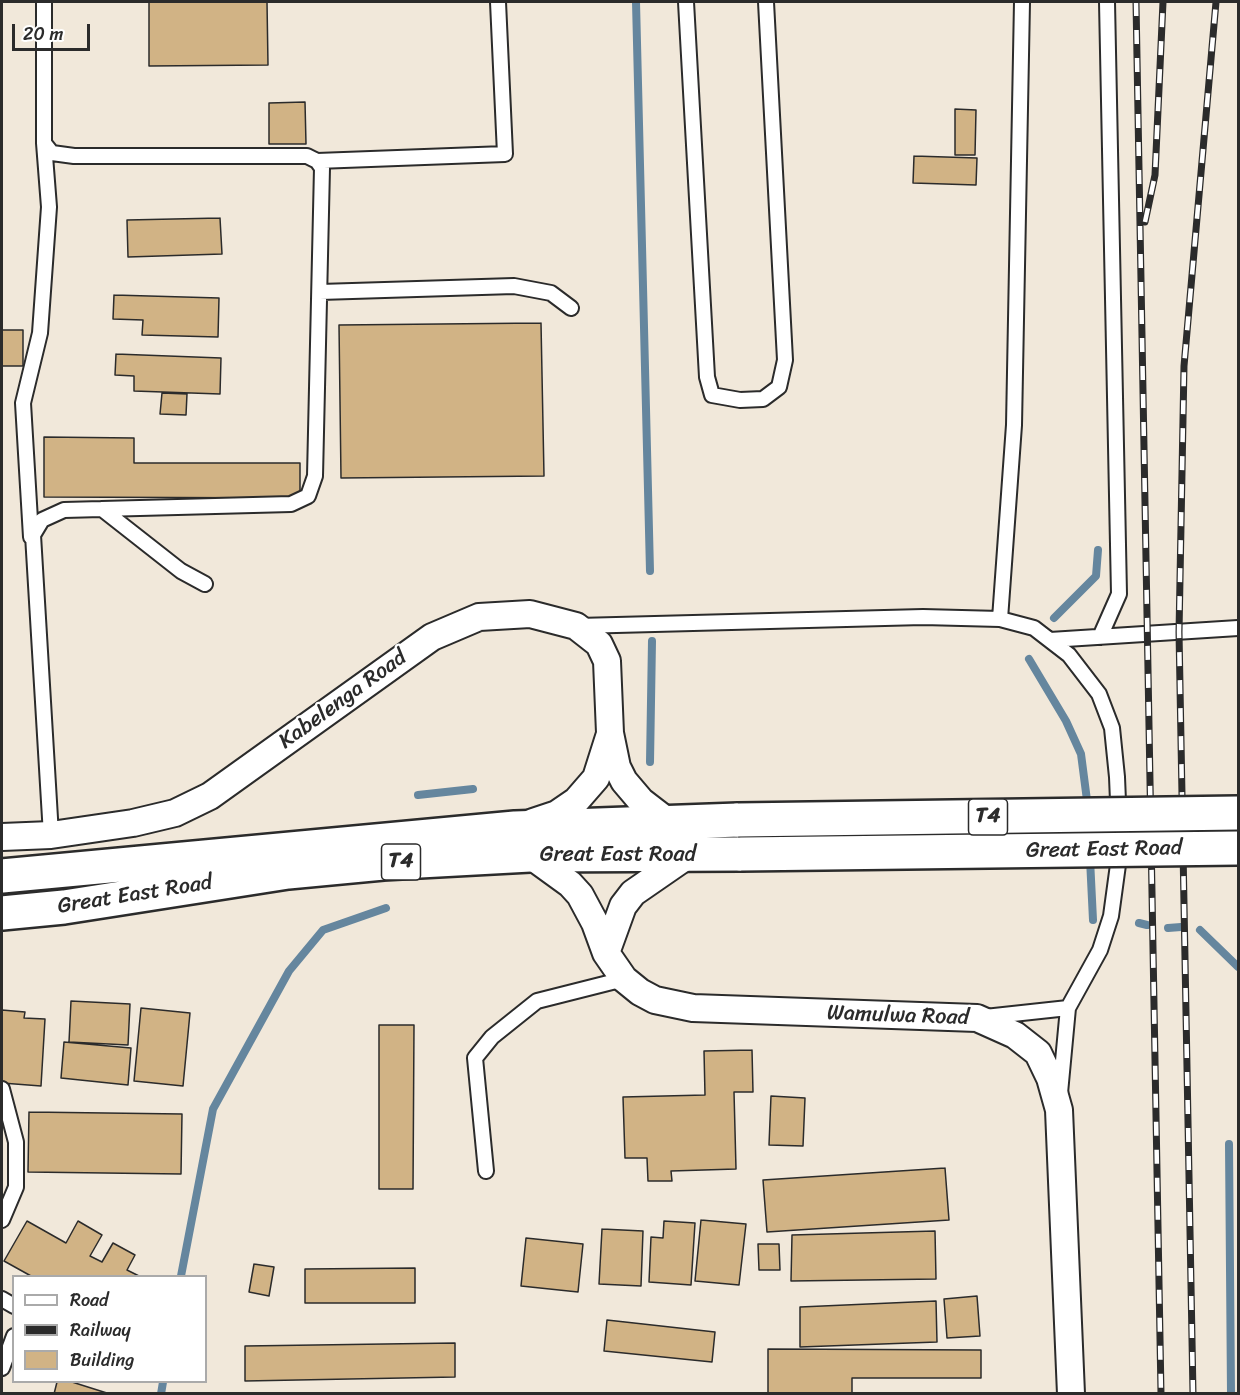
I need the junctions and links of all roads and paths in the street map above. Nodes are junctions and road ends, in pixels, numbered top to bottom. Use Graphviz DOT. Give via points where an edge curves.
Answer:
graph roads {
  1 [pos="44,2"];
  2 [pos="498,2"];
  3 [pos="686,2"];
  4 [pos="766,2"];
  5 [pos="1022,2"];
  6 [pos="1107,2"];
  7 [pos="44,143"];
  8 [pos="317,161"];
  9 [pos="320,292"];
  10 [pos="571,308"];
  11 [pos="102,509"];
  12 [pos="32,545"];
  13 [pos="206,584"];
  14 [pos="1000,619"];
  15 [pos="576,626"];
  16 [pos="1239,628"];
  17 [pos="1100,638"];
  18 [pos="1050,640"];
  19 [pos="610,734"];
  20 [pos="1239,813"];
  21 [pos="667,821"];
  22 [pos="51,835"];
  23 [pos="2,837"];
  24 [pos="523,842"];
  25 [pos="1239,848"];
  26 [pos="688,855"];
  27 [pos="2,876"];
  28 [pos="2,913"];
  29 [pos="606,953"];
  30 [pos="624,979"];
  31 [pos="1068,1008"];
  32 [pos="977,1017"];
  33 [pos="2,1089"];
  34 [pos="1059,1110"];
  35 [pos="486,1171"];
  36 [pos="2,1220"];
  37 [pos="12,1341"];
  38 [pos="2,1368"];
  39 [pos="1071,1394"];
  1 -- 7 [label="lane"];
  2 -- 8 [label="lane" via="505,154"];
  3 -- 4 [label="lane" via="707,377 712,395 740,400 763,399 779,387 785,360"];
  5 -- 14 [label="lane" via="1014,425"];
  6 -- 17 [label="lane" via="1119,594"];
  7 -- 8 [label="lane" via="52,153 74,156 308,156"];
  7 -- 12 [label="lane" via="49,207 40,333 23,403"];
  8 -- 9 [label="lane" via="322,168"];
  9 -- 10 [label="lane" via="514,286 550,293"];
  9 -- 11 [label="lane" via="315,476 308,496 291,504"];
  11 -- 12 [label="lane" via="52,513 37,527"];
  11 -- 13 [label="lane" via="181,571"];
  12 -- 22 [label="lane"];
  14 -- 15 [label="lane" via="923,617"];
  14 -- 18 [label="lane" via="1034,628"];
  15 -- 19 [label="street, Kabelenga Road" via="599,644 608,661"];
  15 -- 22 [label="street, Kabelenga Road" via="530,615 479,617 432,637 210,796 175,813"];
  16 -- 17 [label="lane"];
  17 -- 18 [label="lane"];
  18 -- 31 [label="lane" via="1069,656 1098,693 1112,728 1118,777 1120,850 1111,916 1100,951"];
  19 -- 21 [label="street, Kabelenga Road" via="624,781 641,801"];
  19 -- 24 [label="street, Kabelenga Road" via="596,778 576,801"];
  20 -- 21 [label="main road, Great East Road / T4, bridge"];
  21 -- 24 [label="main road, Great East Road / T4"];
  22 -- 23 [label="street, Kabelenga Road"];
  24 -- 26 [label="main road, Great East Road / T4"];
  24 -- 27 [label="main road, Great East Road / T4"];
  24 -- 28 [label="main road, Great East Road / T4"];
  24 -- 29 [label="street, Wamulwa Road" via="580,895"];
  25 -- 26 [label="main road, Great East Road / T4, bridge"];
  26 -- 29 [label="street" via="633,893 623,906"];
  29 -- 30 [label="street, Wamulwa Road"];
  30 -- 32 [label="street, Wamulwa Road" via="656,1000 693,1008"];
  30 -- 35 [label="lane" via="537,1000 492,1037 475,1058"];
  31 -- 32 [label="lane"];
  31 -- 34 [label="lane"];
  32 -- 34 [label="street, Wamulwa Road" via="1015,1035 1038,1053"];
  33 -- 36 [label="lane" via="16,1142 15,1187"];
  34 -- 39 [label="street, Wamulwa Road"];
  37 -- 38 [label="lane"];
}
